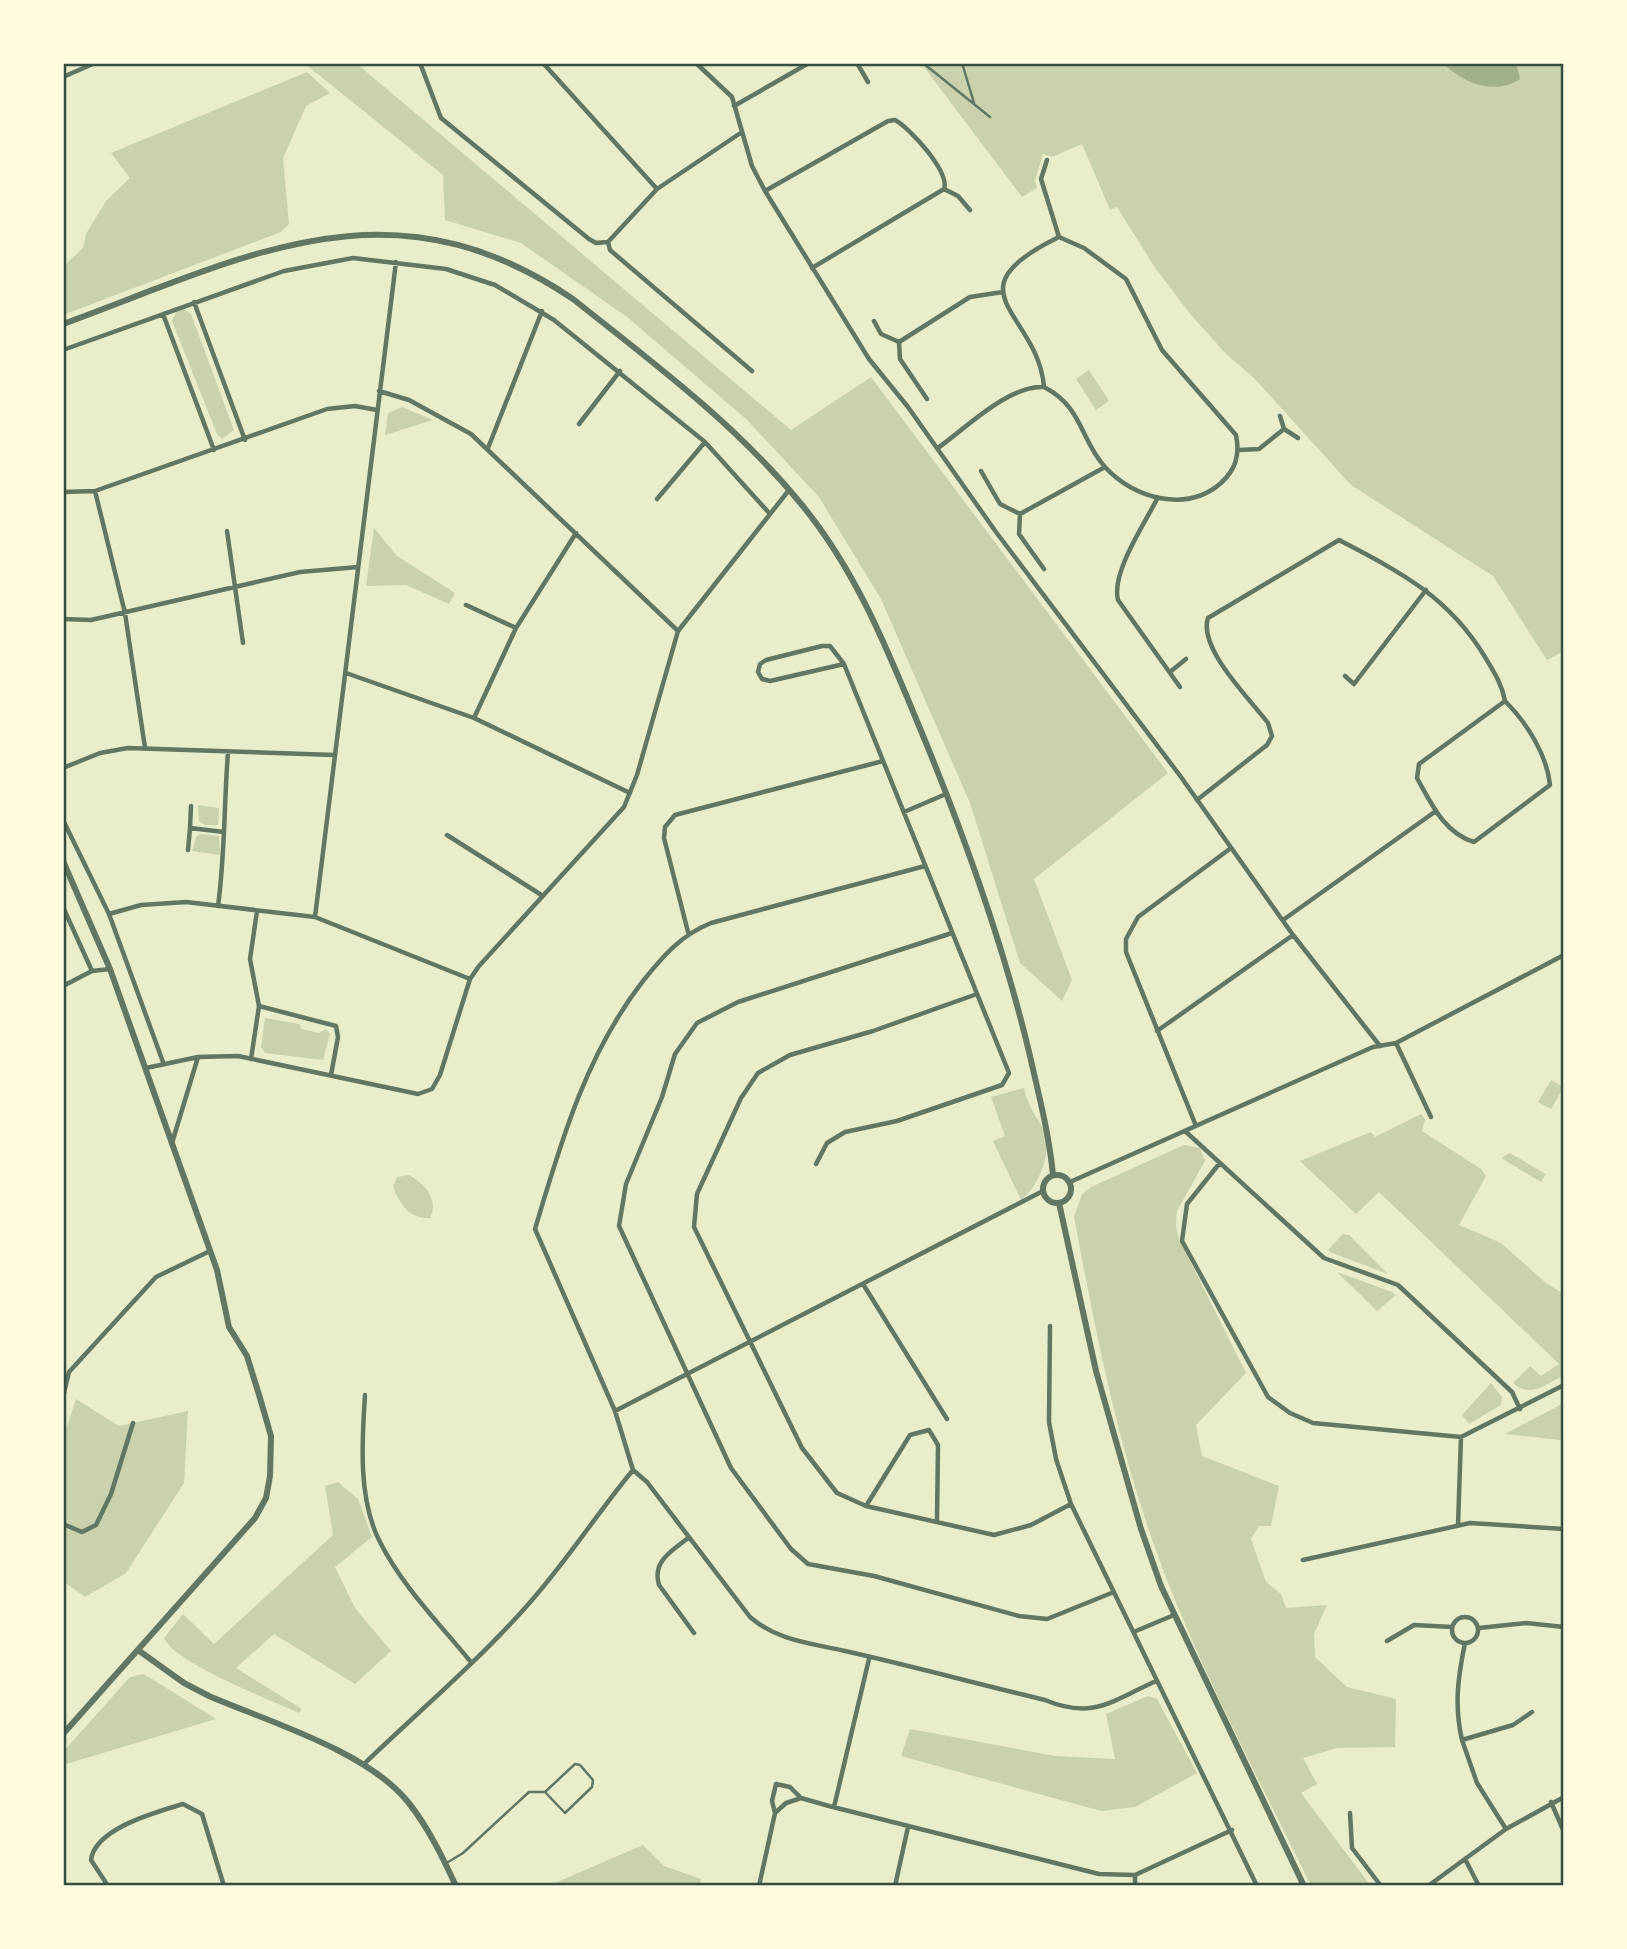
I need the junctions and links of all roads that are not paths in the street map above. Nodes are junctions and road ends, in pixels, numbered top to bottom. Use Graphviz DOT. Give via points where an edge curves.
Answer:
graph roads {
  1 [pos="95,63"];
  2 [pos="421,63"];
  3 [pos="543,63"];
  4 [pos="696,63"];
  5 [pos="809,63"];
  6 [pos="857,63"];
  7 [pos="923,63"];
  8 [pos="962,63"];
  9 [pos="63,77"];
  10 [pos="868,82"];
  11 [pos="975,104"];
  12 [pos="734,106"];
  13 [pos="990,117"];
  14 [pos="742,132"];
  15 [pos="1047,160"];
  16 [pos="657,189"];
  17 [pos="944,189"];
  18 [pos="765,191"];
  19 [pos="970,210"];
  20 [pos="1059,237"];
  21 [pos="608,242"];
  22 [pos="396,262"];
  23 [pos="812,268"];
  24 [pos="1003,292"];
  25 [pos="194,302"];
  26 [pos="542,311"];
  27 [pos="163,314"];
  28 [pos="874,321"];
  29 [pos="63,324"];
  30 [pos="899,342"];
  31 [pos="63,350"];
  32 [pos="620,371"];
  33 [pos="752,372"];
  34 [pos="1044,387"];
  35 [pos="380,391"];
  36 [pos="927,399"];
  37 [pos="377,410"];
  38 [pos="1280,416"];
  39 [pos="579,424"];
  40 [pos="1284,429"];
  41 [pos="1298,438"];
  42 [pos="244,440"];
  43 [pos="705,442"];
  44 [pos="488,448"];
  45 [pos="938,448"];
  46 [pos="214,450"];
  47 [pos="1239,450"];
  48 [pos="1105,467"];
  49 [pos="981,471"];
  50 [pos="789,490"];
  51 [pos="95,491"];
  52 [pos="63,492"];
  53 [pos="657,499"];
  54 [pos="1157,499"];
  55 [pos="770,514"];
  56 [pos="1020,514"];
  57 [pos="227,531"];
  58 [pos="576,533"];
  59 [pos="358,567"];
  60 [pos="1044,569"];
  61 [pos="236,586"];
  62 [pos="1426,590"];
  63 [pos="466,605"];
  64 [pos="125,613"];
  65 [pos="63,619"];
  66 [pos="516,628"];
  67 [pos="678,631"];
  68 [pos="243,643"];
  69 [pos="1186,659"];
  70 [pos="844,664"];
  71 [pos="1170,672"];
  72 [pos="346,673"];
  73 [pos="1345,676"];
  74 [pos="1180,687"];
  75 [pos="1505,701"];
  76 [pos="474,719"];
  77 [pos="145,748"];
  78 [pos="228,752"];
  79 [pos="334,755"];
  80 [pos="883,761"];
  81 [pos="63,768"];
  82 [pos="630,793"];
  83 [pos="947,793"];
  84 [pos="1197,800"];
  85 [pos="191,806"];
  86 [pos="1436,811"];
  87 [pos="904,812"];
  88 [pos="63,820"];
  89 [pos="190,828"];
  90 [pos="224,832"];
  91 [pos="447,835"];
  92 [pos="1231,848"];
  93 [pos="188,850"];
  94 [pos="63,861"];
  95 [pos="925,866"];
  96 [pos="542,895"];
  97 [pos="218,906"];
  98 [pos="63,907"];
  99 [pos="257,911"];
  100 [pos="108,915"];
  101 [pos="315,917"];
  102 [pos="1283,920"];
  103 [pos="688,932"];
  104 [pos="953,933"];
  105 [pos="1293,935"];
  106 [pos="1564,956"];
  107 [pos="110,969"];
  108 [pos="92,971"];
  109 [pos="470,979"];
  110 [pos="63,986"];
  111 [pos="977,994"];
  112 [pos="259,1006"];
  113 [pos="1157,1031"];
  114 [pos="1396,1043"];
  115 [pos="1380,1046"];
  116 [pos="198,1057"];
  117 [pos="251,1059"];
  118 [pos="163,1062"];
  119 [pos="146,1068"];
  120 [pos="331,1075"];
  121 [pos="1431,1117"];
  122 [pos="1196,1126"];
  123 [pos="1185,1131"];
  124 [pos="172,1143"];
  125 [pos="816,1164"];
  126 [pos="1219,1164"];
  127 [pos="1053,1175"];
  128 [pos="1070,1182"];
  129 [pos="1043,1191"];
  130 [pos="1059,1203"];
  131 [pos="210,1251"];
  132 [pos="863,1284"];
  133 [pos="1050,1326"];
  134 [pos="749,1343"];
  135 [pos="687,1375"];
  136 [pos="1564,1385"];
  137 [pos="365,1395"];
  138 [pos="63,1397"];
  139 [pos="1520,1409"];
  140 [pos="615,1411"];
  141 [pos="947,1419"];
  142 [pos="133,1423"];
  143 [pos="1461,1437"];
  144 [pos="633,1470"];
  145 [pos="1071,1504"];
  146 [pos="866,1506"];
  147 [pos="937,1520"];
  148 [pos="63,1524"];
  149 [pos="1458,1525"];
  150 [pos="1564,1529"];
  151 [pos="688,1538"];
  152 [pos="1303,1560"];
  153 [pos="1114,1592"];
  154 [pos="1174,1615"];
  155 [pos="1452,1626"];
  156 [pos="1564,1627"];
  157 [pos="1479,1628"];
  158 [pos="1136,1631"];
  159 [pos="694,1633"];
  160 [pos="1387,1641"];
  161 [pos="1465,1643"];
  162 [pos="138,1650"];
  163 [pos="869,1659"];
  164 [pos="470,1661"];
  165 [pos="1156,1681"];
  166 [pos="1532,1712"];
  167 [pos="63,1734"];
  168 [pos="1462,1740"];
  169 [pos="365,1763"];
  170 [pos="545,1792"];
  171 [pos="1564,1797"];
  172 [pos="800,1798"];
  173 [pos="1551,1802"];
  174 [pos="834,1807"];
  175 [pos="775,1813"];
  176 [pos="1350,1813"];
  177 [pos="908,1827"];
  178 [pos="1506,1829"];
  179 [pos="1231,1830"];
  180 [pos="1564,1832"];
  181 [pos="1465,1859"];
  182 [pos="445,1864"];
  183 [pos="1135,1875"];
  184 [pos="108,1886"];
  185 [pos="224,1886"];
  186 [pos="456,1886"];
  187 [pos="759,1886"];
  188 [pos="895,1886"];
  189 [pos="1135,1886"];
  190 [pos="1257,1886"];
  191 [pos="1304,1886"];
  192 [pos="1381,1886"];
  193 [pos="1427,1886"];
  194 [pos="1479,1886"];
  1 -- 9 [label="street"];
  2 -- 21 [label="street" via="441,118 589,240"];
  3 -- 16 [label="street"];
  4 -- 12 [label="street" via="722,85"];
  5 -- 12 [label="street"];
  6 -- 10 [label="street"];
  7 -- 11 [label="lane"];
  8 -- 11 [label="lane"];
  11 -- 13 [label="lane"];
  12 -- 14 [label="street"];
  14 -- 16 [label="street"];
  14 -- 18 [label="street"];
  15 -- 20 [label="street" via="1041,179"];
  16 -- 21 [label="street"];
  17 -- 18 [label="street" via="944,174 909,130 895,120"];
  17 -- 19 [label="street"];
  17 -- 23 [label="street"];
  18 -- 23 [label="street"];
  20 -- 24 [label="street" via="1020,258 1004,281"];
  20 -- 47 [label="street" via="1084,248 1126,279 1162,350 1222,416 1236,435"];
  21 -- 33 [label="street" via="610,250"];
  22 -- 25 [label="street" via="353,258 284,271"];
  22 -- 26 [label="street" via="446,269 495,285"];
  22 -- 35 [label="street"];
  23 -- 45 [label="street" via="869,359"];
  24 -- 30 [label="street" via="970,297"];
  24 -- 34 [label="street" via="1006,306 1042,365"];
  25 -- 27 [label="street"];
  25 -- 42 [label="street"];
  26 -- 32 [label="street"];
  26 -- 44 [label="street"];
  27 -- 31 [label="street"];
  27 -- 46 [label="street"];
  28 -- 30 [label="street" via="881,334"];
  29 -- 50 [label="street" via="305,240 388,233 456,243 512,262 573,299 735,433"];
  30 -- 36 [label="street" via="900,359"];
  32 -- 39 [label="street"];
  32 -- 43 [label="street"];
  34 -- 45 [label="street" via="1029,386 1014,393"];
  34 -- 48 [label="street" via="1072,408"];
  35 -- 37 [label="street"];
  35 -- 44 [label="street" via="418,405"];
  37 -- 42 [label="street" via="355,406 327,409"];
  37 -- 59 [label="street"];
  38 -- 40 [label="street"];
  40 -- 41 [label="street"];
  40 -- 47 [label="street" via="1259,449"];
  42 -- 46 [label="street"];
  43 -- 53 [label="street"];
  43 -- 55 [label="street"];
  44 -- 58 [label="street"];
  45 -- 84 [label="street"];
  46 -- 51 [label="street"];
  47 -- 54 [label="street" via="1232,473 1213,490 1191,498"];
  48 -- 54 [label="street"];
  48 -- 56 [label="street"];
  49 -- 56 [label="street" via="1000,504"];
  50 -- 55 [label="street"];
  50 -- 83 [label="street" via="866,601"];
  51 -- 52 [label="street"];
  51 -- 64 [label="street"];
  54 -- 71 [label="street" via="1116,590 1118,600"];
  55 -- 67 [label="street"];
  56 -- 60 [label="street" via="1019,534"];
  57 -- 61 [label="street"];
  58 -- 66 [label="street"];
  58 -- 67 [label="street"];
  59 -- 61 [label="street" via="300,572"];
  59 -- 72 [label="street"];
  61 -- 64 [label="street"];
  61 -- 68 [label="street"];
  62 -- 73 [label="street" via="1354,684"];
  62 -- 75 [label="street" via="1466,626 1503,688"];
  62 -- 84 [label="street" via="1339,540 1208,618 1204,629 1210,647 1268,723 1272,736 1267,745"];
  63 -- 66 [label="street"];
  64 -- 65 [label="street" via="90,620"];
  64 -- 77 [label="street"];
  66 -- 76 [label="street"];
  67 -- 82 [label="street"];
  69 -- 71 [label="street"];
  70 -- 70 [label="street" via="836,650 822,646 766,660 758,672 770,681"];
  70 -- 80 [label="street"];
  71 -- 74 [label="street"];
  72 -- 76 [label="street"];
  72 -- 79 [label="street"];
  75 -- 86 [label="street" via="1419,764 1417,778"];
  75 -- 86 [label="street" via="1548,764 1550,785 1474,842 1448,827"];
  76 -- 82 [label="street"];
  77 -- 78 [label="street"];
  77 -- 81 [label="street" via="100,753"];
  78 -- 79 [label="street"];
  78 -- 90 [label="street"];
  79 -- 101 [label="street"];
  80 -- 87 [label="street"];
  80 -- 103 [label="street" via="675,815 664,838"];
  82 -- 96 [label="street" via="609,826"];
  83 -- 87 [label="street"];
  83 -- 127 [label="street" via="983,888 1020,1014 1049,1135"];
  84 -- 92 [label="street"];
  85 -- 89 [label="street"];
  86 -- 102 [label="street"];
  87 -- 95 [label="street"];
  88 -- 100 [label="street"];
  89 -- 90 [label="street"];
  89 -- 93 [label="street"];
  90 -- 97 [label="street"];
  91 -- 96 [label="street"];
  92 -- 102 [label="street"];
  92 -- 113 [label="street" via="1131,926 1126,952"];
  94 -- 107 [label="street"];
  95 -- 103 [label="street"];
  95 -- 104 [label="street"];
  96 -- 109 [label="street"];
  97 -- 99 [label="street"];
  97 -- 100 [label="street" via="162,903"];
  98 -- 108 [label="street"];
  99 -- 101 [label="street"];
  99 -- 112 [label="street" via="250,959"];
  100 -- 118 [label="street"];
  101 -- 109 [label="street"];
  102 -- 105 [label="street"];
  103 -- 140 [label="street" via="620,1012 595,1055 535,1229"];
  104 -- 111 [label="street"];
  104 -- 135 [label="street" via="738,1002 697,1023 675,1054 626,1184 619,1226"];
  105 -- 113 [label="street"];
  105 -- 115 [label="street"];
  106 -- 114 [label="street"];
  107 -- 108 [label="street"];
  107 -- 119 [label="street"];
  108 -- 110 [label="street"];
  109 -- 120 [label="street" via="432,1089 424,1094"];
  111 -- 125 [label="street" via="1009,1073 1002,1085 897,1121 845,1132 827,1143"];
  111 -- 134 [label="street" via="790,1055 758,1073 741,1098 696,1194 694,1227"];
  112 -- 117 [label="street"];
  112 -- 120 [label="street" via="336,1026"];
  113 -- 122 [label="street"];
  114 -- 115 [label="street"];
  114 -- 121 [label="street"];
  115 -- 122 [label="street"];
  116 -- 117 [label="street"];
  116 -- 118 [label="street"];
  116 -- 124 [label="street"];
  117 -- 120 [label="street"];
  118 -- 119 [label="street"];
  119 -- 124 [label="street"];
  122 -- 123 [label="street"];
  123 -- 126 [label="street"];
  123 -- 128 [label="street"];
  124 -- 131 [label="street"];
  126 -- 139 [label="street" via="1324,1258 1398,1285 1512,1392"];
  126 -- 143 [label="street" via="1187,1203 1182,1241 1268,1397 1313,1423"];
  127 -- 128 [label="street"];
  127 -- 129 [label="street"];
  128 -- 130 [label="street" via="1070,1194"];
  129 -- 130 [label="street" via="1048,1200"];
  129 -- 132 [label="street"];
  130 -- 154 [label="street" via="1100,1384 1141,1529"];
  131 -- 138 [label="street" via="156,1277 69,1373"];
  131 -- 162 [label="street" via="229,1327 247,1356 271,1436 270,1476 266,1498 255,1518"];
  132 -- 134 [label="street"];
  132 -- 141 [label="street"];
  133 -- 145 [label="street" via="1049,1422"];
  134 -- 135 [label="street"];
  134 -- 146 [label="street" via="802,1448 837,1493"];
  135 -- 140 [label="street"];
  135 -- 153 [label="street" via="732,1468 783,1539 808,1564 1047,1619"];
  136 -- 139 [label="street"];
  137 -- 164 [label="street" via="366,1498 378,1539"];
  139 -- 143 [label="street"];
  140 -- 144 [label="street"];
  142 -- 148 [label="street" via="111,1494 96,1525 82,1532"];
  143 -- 149 [label="street"];
  144 -- 151 [label="street"];
  144 -- 164 [label="street" via="586,1528 571,1556 523,1611"];
  145 -- 147 [label="street" via="1031,1525 994,1535"];
  145 -- 153 [label="street"];
  146 -- 147 [label="street"];
  146 -- 147 [label="street" via="910,1435 929,1430 938,1445"];
  149 -- 150 [label="street"];
  149 -- 152 [label="street"];
  151 -- 159 [label="street" via="660,1561 657,1576"];
  151 -- 163 [label="street" via="750,1617 767,1631"];
  153 -- 158 [label="street"];
  154 -- 158 [label="street"];
  154 -- 191 [label="street"];
  155 -- 157 [label="street" via="1464,1616"];
  155 -- 160 [label="street" via="1414,1625"];
  155 -- 161 [label="street" via="1455,1638"];
  156 -- 157 [label="street" via="1526,1623"];
  157 -- 161 [label="street" via="1477,1637"];
  158 -- 165 [label="street"];
  161 -- 168 [label="street" via="1456,1712"];
  162 -- 167 [label="street"];
  162 -- 169 [label="street" via="209,1696"];
  163 -- 165 [label="street" via="1045,1700 1070,1710 1099,1707"];
  163 -- 174 [label="street"];
  164 -- 169 [label="street"];
  165 -- 179 [label="street"];
  166 -- 168 [label="street" via="1513,1725"];
  168 -- 178 [label="street" via="1477,1783"];
  169 -- 182 [label="street" via="406,1800"];
  170 -- 170 [label="lane" via="565,1813 592,1787 593,1780 580,1765 573,1765"];
  170 -- 182 [label="lane" via="529,1792"];
  171 -- 173 [label="street"];
  172 -- 174 [label="street"];
  172 -- 175 [label="street"];
  172 -- 175 [label="street" via="790,1787 776,1784"];
  173 -- 178 [label="street"];
  173 -- 180 [label="street"];
  174 -- 177 [label="street"];
  175 -- 187 [label="street"];
  176 -- 192 [label="street" via="1352,1848"];
  177 -- 183 [label="street" via="1099,1874"];
  177 -- 188 [label="street"];
  178 -- 181 [label="street"];
  179 -- 183 [label="street"];
  179 -- 190 [label="street"];
  181 -- 193 [label="street"];
  181 -- 194 [label="street"];
  182 -- 186 [label="street"];
  183 -- 189 [label="street"];
  184 -- 185 [label="street" via="90,1860 94,1848 137,1819 183,1804 202,1814"];
}
